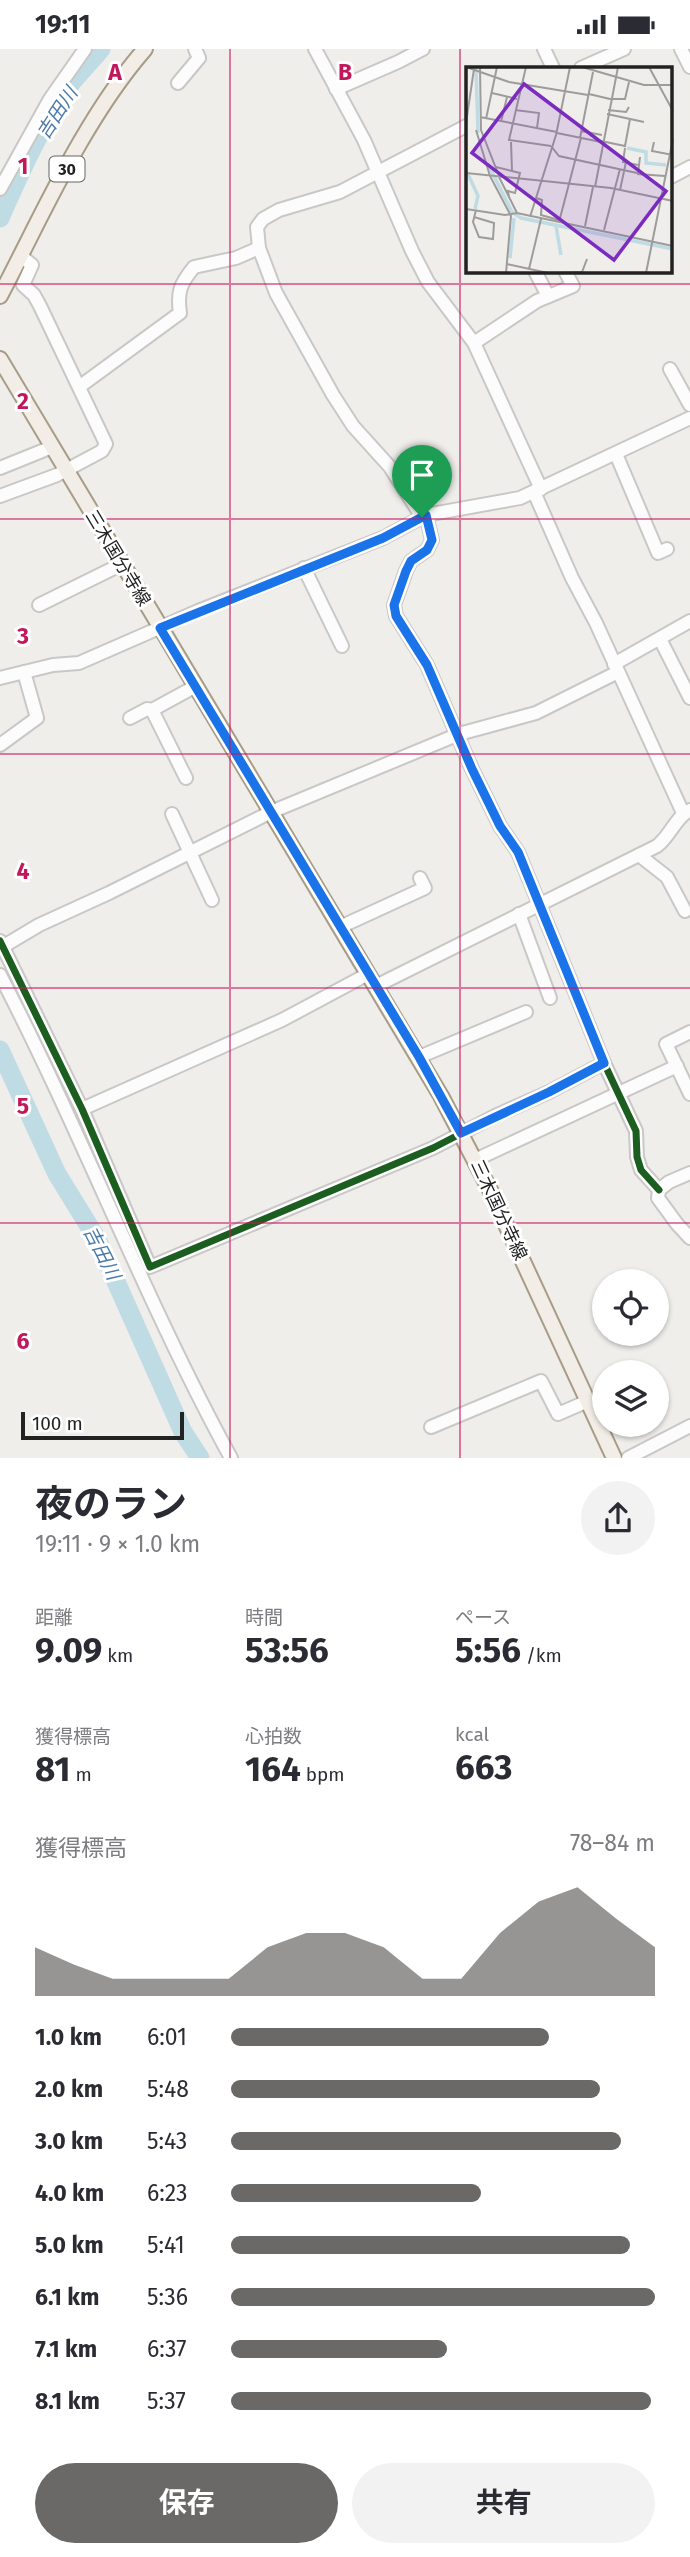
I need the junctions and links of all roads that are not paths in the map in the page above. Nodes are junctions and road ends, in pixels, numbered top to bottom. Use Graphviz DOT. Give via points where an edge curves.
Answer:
graph roads {
  1 [pos="85,49"];
  2 [pos="145,49"];
  3 [pos="195,49"];
  4 [pos="315,49"];
  5 [pos="424,49"];
  6 [pos="544,49"];
  7 [pos="624,49"];
  8 [pos="681,49"];
  9 [pos="604,63"];
  10 [pos="553,67"];
  11 [pos="586,67"];
  12 [pos="690,67"];
  13 [pos="178,83"];
  14 [pos="336,89"];
  15 [pos="466,126"];
  16 [pos="690,167"];
  17 [pos="377,171"];
  18 [pos="672,176"];
  19 [pos="0,189"];
  20 [pos="259,248"];
  21 [pos="21,256"];
  22 [pos="536,273"];
  23 [pos="566,273"];
  24 [pos="0,296"];
  25 [pos="548,296"];
  26 [pos="474,343"];
  27 [pos="0,359"];
  28 [pos="670,369"];
  29 [pos="79,387"];
  30 [pos="690,405"];
  31 [pos="690,418"];
  32 [pos="52,447"];
  33 [pos="616,454"];
  34 [pos="0,468"];
  35 [pos="66,470"];
  36 [pos="537,490"];
  37 [pos="0,496"];
  38 [pos="424,516"];
  39 [pos="667,549"];
  40 [pos="122,564"];
  41 [pos="304,568"];
  42 [pos="39,605"];
  43 [pos="690,621"];
  44 [pos="160,628"];
  45 [pos="660,639"];
  46 [pos="342,646"];
  47 [pos="618,665"];
  48 [pos="24,672"];
  49 [pos="0,678"];
  50 [pos="196,686"];
  51 [pos="690,698"];
  52 [pos="152,710"];
  53 [pos="130,718"];
  54 [pos="459,734"];
  55 [pos="0,745"];
  56 [pos="186,778"];
  57 [pos="687,811"];
  58 [pos="271,812"];
  59 [pos="173,814"];
  60 [pos="189,853"];
  61 [pos="639,855"];
  62 [pos="420,878"];
  63 [pos="212,900"];
  64 [pos="538,905"];
  65 [pos="685,911"];
  66 [pos="519,914"];
  67 [pos="340,927"];
  68 [pos="1,944"];
  69 [pos="0,975"];
  70 [pos="372,980"];
  71 [pos="550,998"];
  72 [pos="526,1012"];
  73 [pos="690,1032"];
  74 [pos="419,1057"];
  75 [pos="604,1063"];
  76 [pos="677,1066"];
  77 [pos="618,1092"];
  78 [pos="690,1094"];
  79 [pos="82,1109"];
  80 [pos="461,1133"];
  81 [pos="475,1160"];
  82 [pos="690,1173"];
  83 [pos="659,1190"];
  84 [pos="690,1238"];
  85 [pos="588,1401"];
  86 [pos="690,1426"];
  87 [pos="431,1427"];
  88 [pos="231,1458"];
  89 [pos="614,1458"];
  90 [pos="628,1458"];
  1 -- 19 [label="street" via="50,99"];
  2 -- 21 [label="main road, 30" via="93,124"];
  3 -- 13 [label="street" via="200,58"];
  4 -- 14 [label="street"];
  5 -- 14 [label="street"];
  6 -- 10 [label="street"];
  7 -- 9 [label="street"];
  8 -- 12 [label="street"];
  9 -- 11 [label="street"];
  14 -- 17 [label="street"];
  15 -- 17 [label="street"];
  16 -- 18 [label="street"];
  17 -- 20 [label="street" via="340,192 263,219 257,227"];
  17 -- 26 [label="street" via="428,282"];
  20 -- 29 [label="street" via="194,267 177,296 180,313"];
  20 -- 38 [label="street" via="275,293 333,395"];
  21 -- 24 [label="main road, 30"];
  21 -- 29 [label="street" via="32,265 23,285 34,295"];
  22 -- 25 [label="street"];
  23 -- 25 [label="street" via="573,286"];
  25 -- 26 [label="street"];
  26 -- 36 [label="street"];
  27 -- 32 [label="main road, 三木国分寺線"];
  28 -- 30 [label="street"];
  29 -- 35 [label="street" via="106,444 102,451"];
  31 -- 33 [label="street"];
  32 -- 34 [label="street"];
  32 -- 35 [label="main road, 三木国分寺線"];
  33 -- 36 [label="street"];
  33 -- 39 [label="street" via="659,553"];
  35 -- 37 [label="street"];
  35 -- 40 [label="main road, 三木国分寺線"];
  36 -- 38 [label="street" via="496,504"];
  36 -- 47 [label="street" via="572,578"];
  38 -- 41 [label="street" via="383,538"];
  38 -- 54 [label="street" via="432,540 427,550 411,561 394,605"];
  40 -- 42 [label="street"];
  40 -- 44 [label="main road, 三木国分寺線"];
  41 -- 44 [label="street"];
  41 -- 46 [label="street"];
  43 -- 45 [label="street"];
  44 -- 48 [label="street" via="79,663"];
  44 -- 50 [label="main road, 三木国分寺線"];
  45 -- 47 [label="street"];
  45 -- 51 [label="street"];
  47 -- 54 [label="street" via="536,713"];
  47 -- 57 [label="street"];
  48 -- 49 [label="street"];
  48 -- 55 [label="street" via="37,718"];
  50 -- 52 [label="street"];
  50 -- 58 [label="main road, 三木国分寺線"];
  52 -- 53 [label="street"];
  52 -- 56 [label="street"];
  54 -- 58 [label="street"];
  54 -- 64 [label="street" via="500,826 518,852"];
  57 -- 61 [label="street" via="667,838"];
  58 -- 60 [label="street"];
  58 -- 67 [label="main road, 三木国分寺線"];
  59 -- 60 [label="street"];
  60 -- 63 [label="street"];
  60 -- 68 [label="street"];
  61 -- 64 [label="street"];
  61 -- 65 [label="street" via="667,877"];
  62 -- 67 [label="street" via="425,888"];
  64 -- 66 [label="street"];
  64 -- 75 [label="street"];
  66 -- 70 [label="street"];
  66 -- 71 [label="street"];
  67 -- 70 [label="main road, 三木国分寺線"];
  68 -- 79 [label="street"];
  69 -- 88 [label="street"];
  70 -- 74 [label="main road, 三木国分寺線"];
  70 -- 79 [label="street"];
  72 -- 74 [label="street"];
  73 -- 76 [label="street" via="666,1044"];
  74 -- 80 [label="main road, 三木国分寺線"];
  75 -- 77 [label="street"];
  75 -- 80 [label="street"];
  76 -- 77 [label="street"];
  76 -- 78 [label="street"];
  77 -- 81 [label="street"];
  77 -- 83 [label="street" via="636,1131 642,1170"];
  79 -- 80 [label="street" via="150,1267"];
  80 -- 81 [label="main road, 三木国分寺線"];
  81 -- 85 [label="main road, 三木国分寺線"];
  82 -- 83 [label="street"];
  83 -- 84 [label="street" via="658,1198"];
  85 -- 87 [label="street" via="558,1414 541,1381"];
  85 -- 89 [label="main road, 三木国分寺線"];
  86 -- 90 [label="street"];
}
